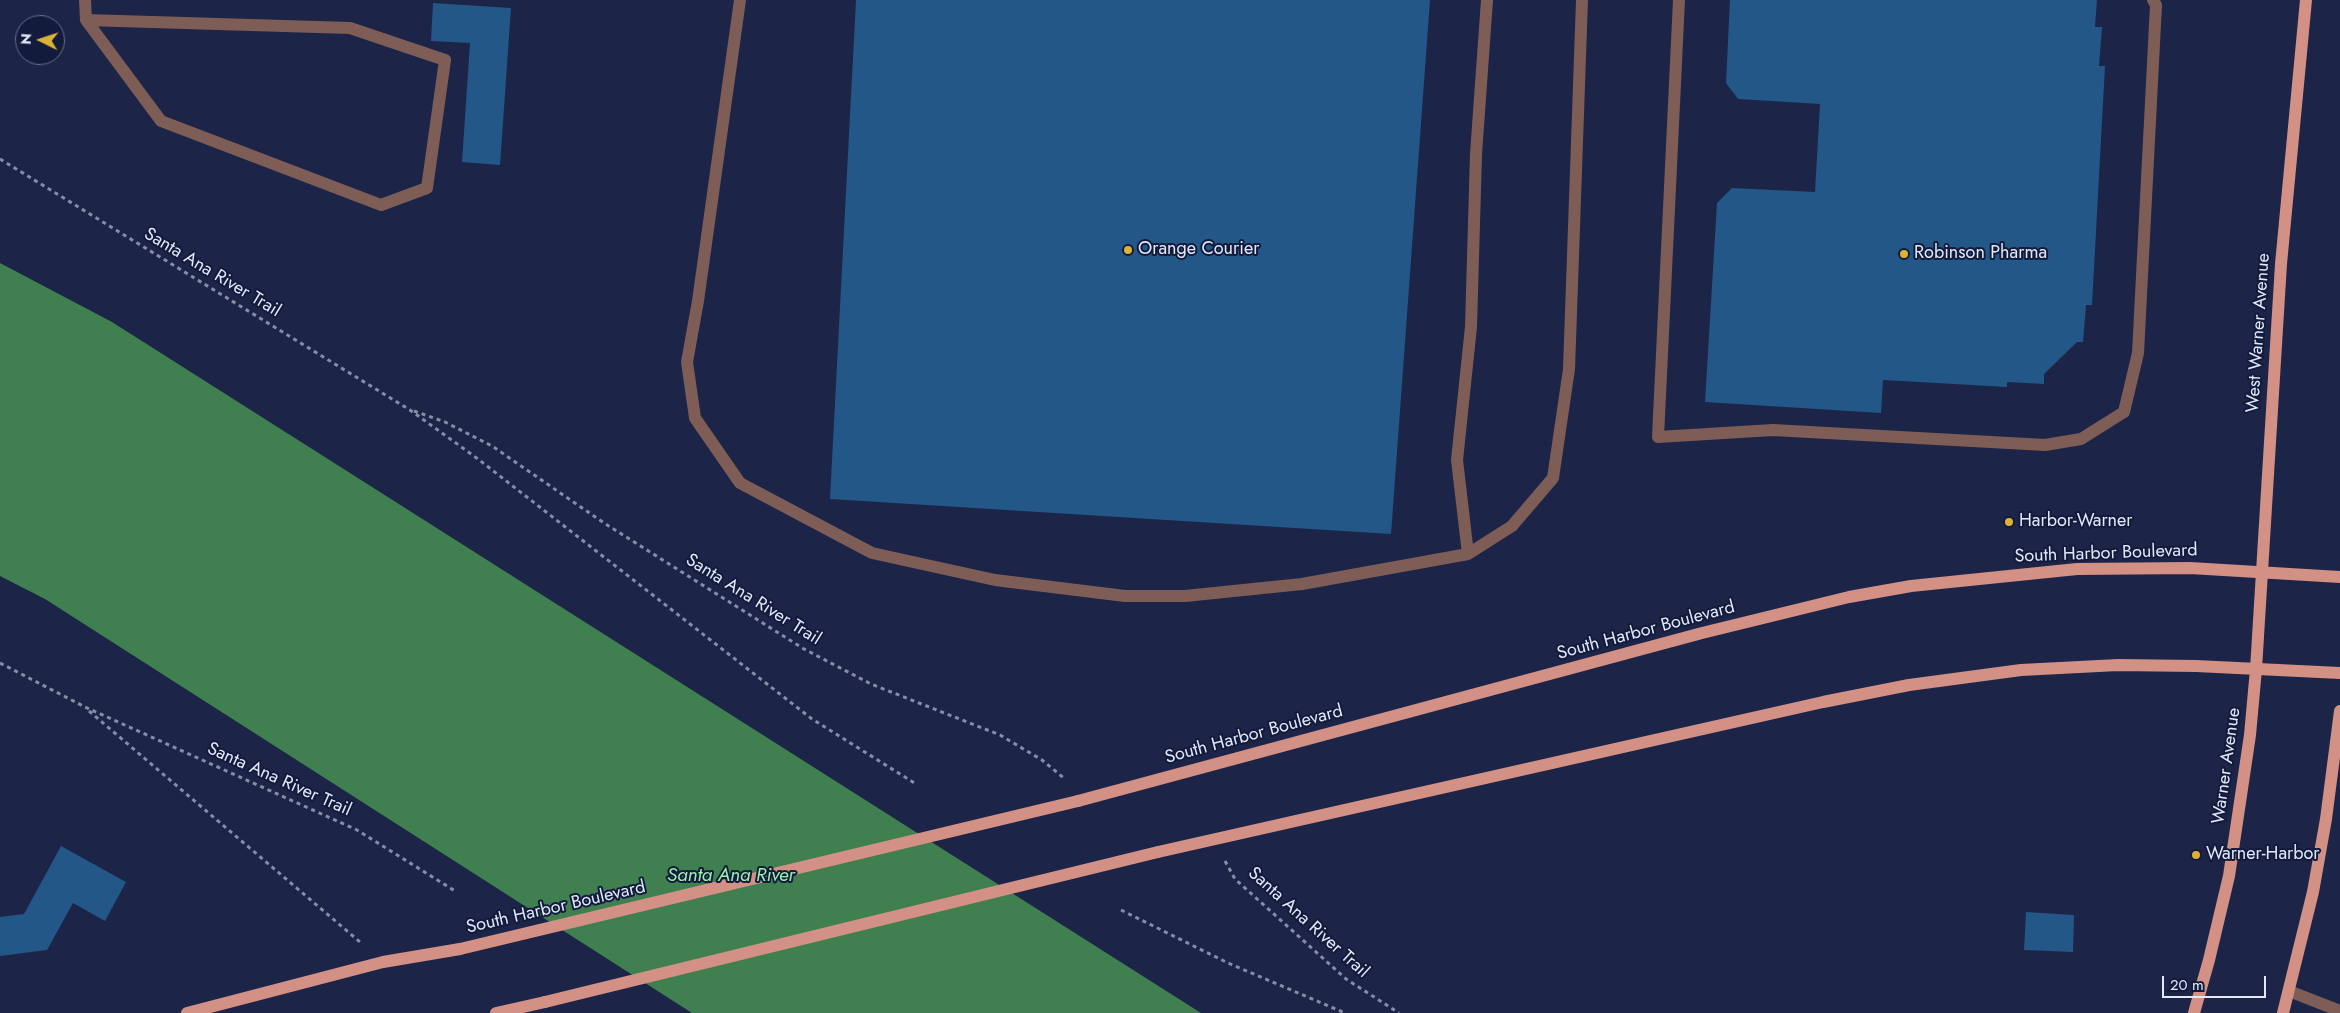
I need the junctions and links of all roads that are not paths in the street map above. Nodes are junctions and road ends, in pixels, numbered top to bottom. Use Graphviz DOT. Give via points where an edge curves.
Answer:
graph roads {
  1 [pos="86,0"];
  2 [pos="740,0"];
  3 [pos="1487,0"];
  4 [pos="1582,0"];
  5 [pos="1680,0"];
  6 [pos="2153,0"];
  7 [pos="2306,0"];
  8 [pos="86,20"];
  9 [pos="1468,554"];
  10 [pos="2261,572"];
  11 [pos="2340,577"];
  12 [pos="2256,669"];
  13 [pos="2340,673"];
  14 [pos="2340,711"];
  15 [pos="2289,991"];
  16 [pos="2340,1011"];
  17 [pos="187,1013"];
  18 [pos="496,1013"];
  19 [pos="2194,1013"];
  20 [pos="2283,1013"];
  1 -- 8 [label="lane"];
  2 -- 9 [label="lane" via="687,362 696,418 740,482 872,553 995,580 1125,596 1185,596 1302,584"];
  3 -- 9 [label="lane" via="1476,154 1471,327 1457,460"];
  4 -- 9 [label="lane" via="1568,369 1553,478 1512,526"];
  5 -- 6 [label="lane" via="1658,437 1773,430 2045,445 2081,440 2124,412 2138,353 2156,5"];
  7 -- 10 [label="main road, West Warner Avenue" via="2282,245"];
  8 -- 8 [label="lane" via="161,121 380,206 427,188 445,60 350,28"];
  10 -- 11 [label="main road, South Harbor Boulevard"];
  10 -- 12 [label="main road, West Warner Avenue"];
  10 -- 17 [label="main road, South Harbor Boulevard, bridge" via="2190,568 2077,569 1911,586 1858,596 1702,633 1083,800 460,949 383,962"];
  12 -- 13 [label="main road"];
  12 -- 18 [label="main road, bridge" via="2108,665 2021,670 1909,685 1213,839"];
  12 -- 19 [label="main road, Warner Avenue" via="2249,744 2229,876"];
  14 -- 15 [label="main road" via="2326,819"];
  15 -- 16 [label="lane"];
  15 -- 20 [label="main road"];
}
